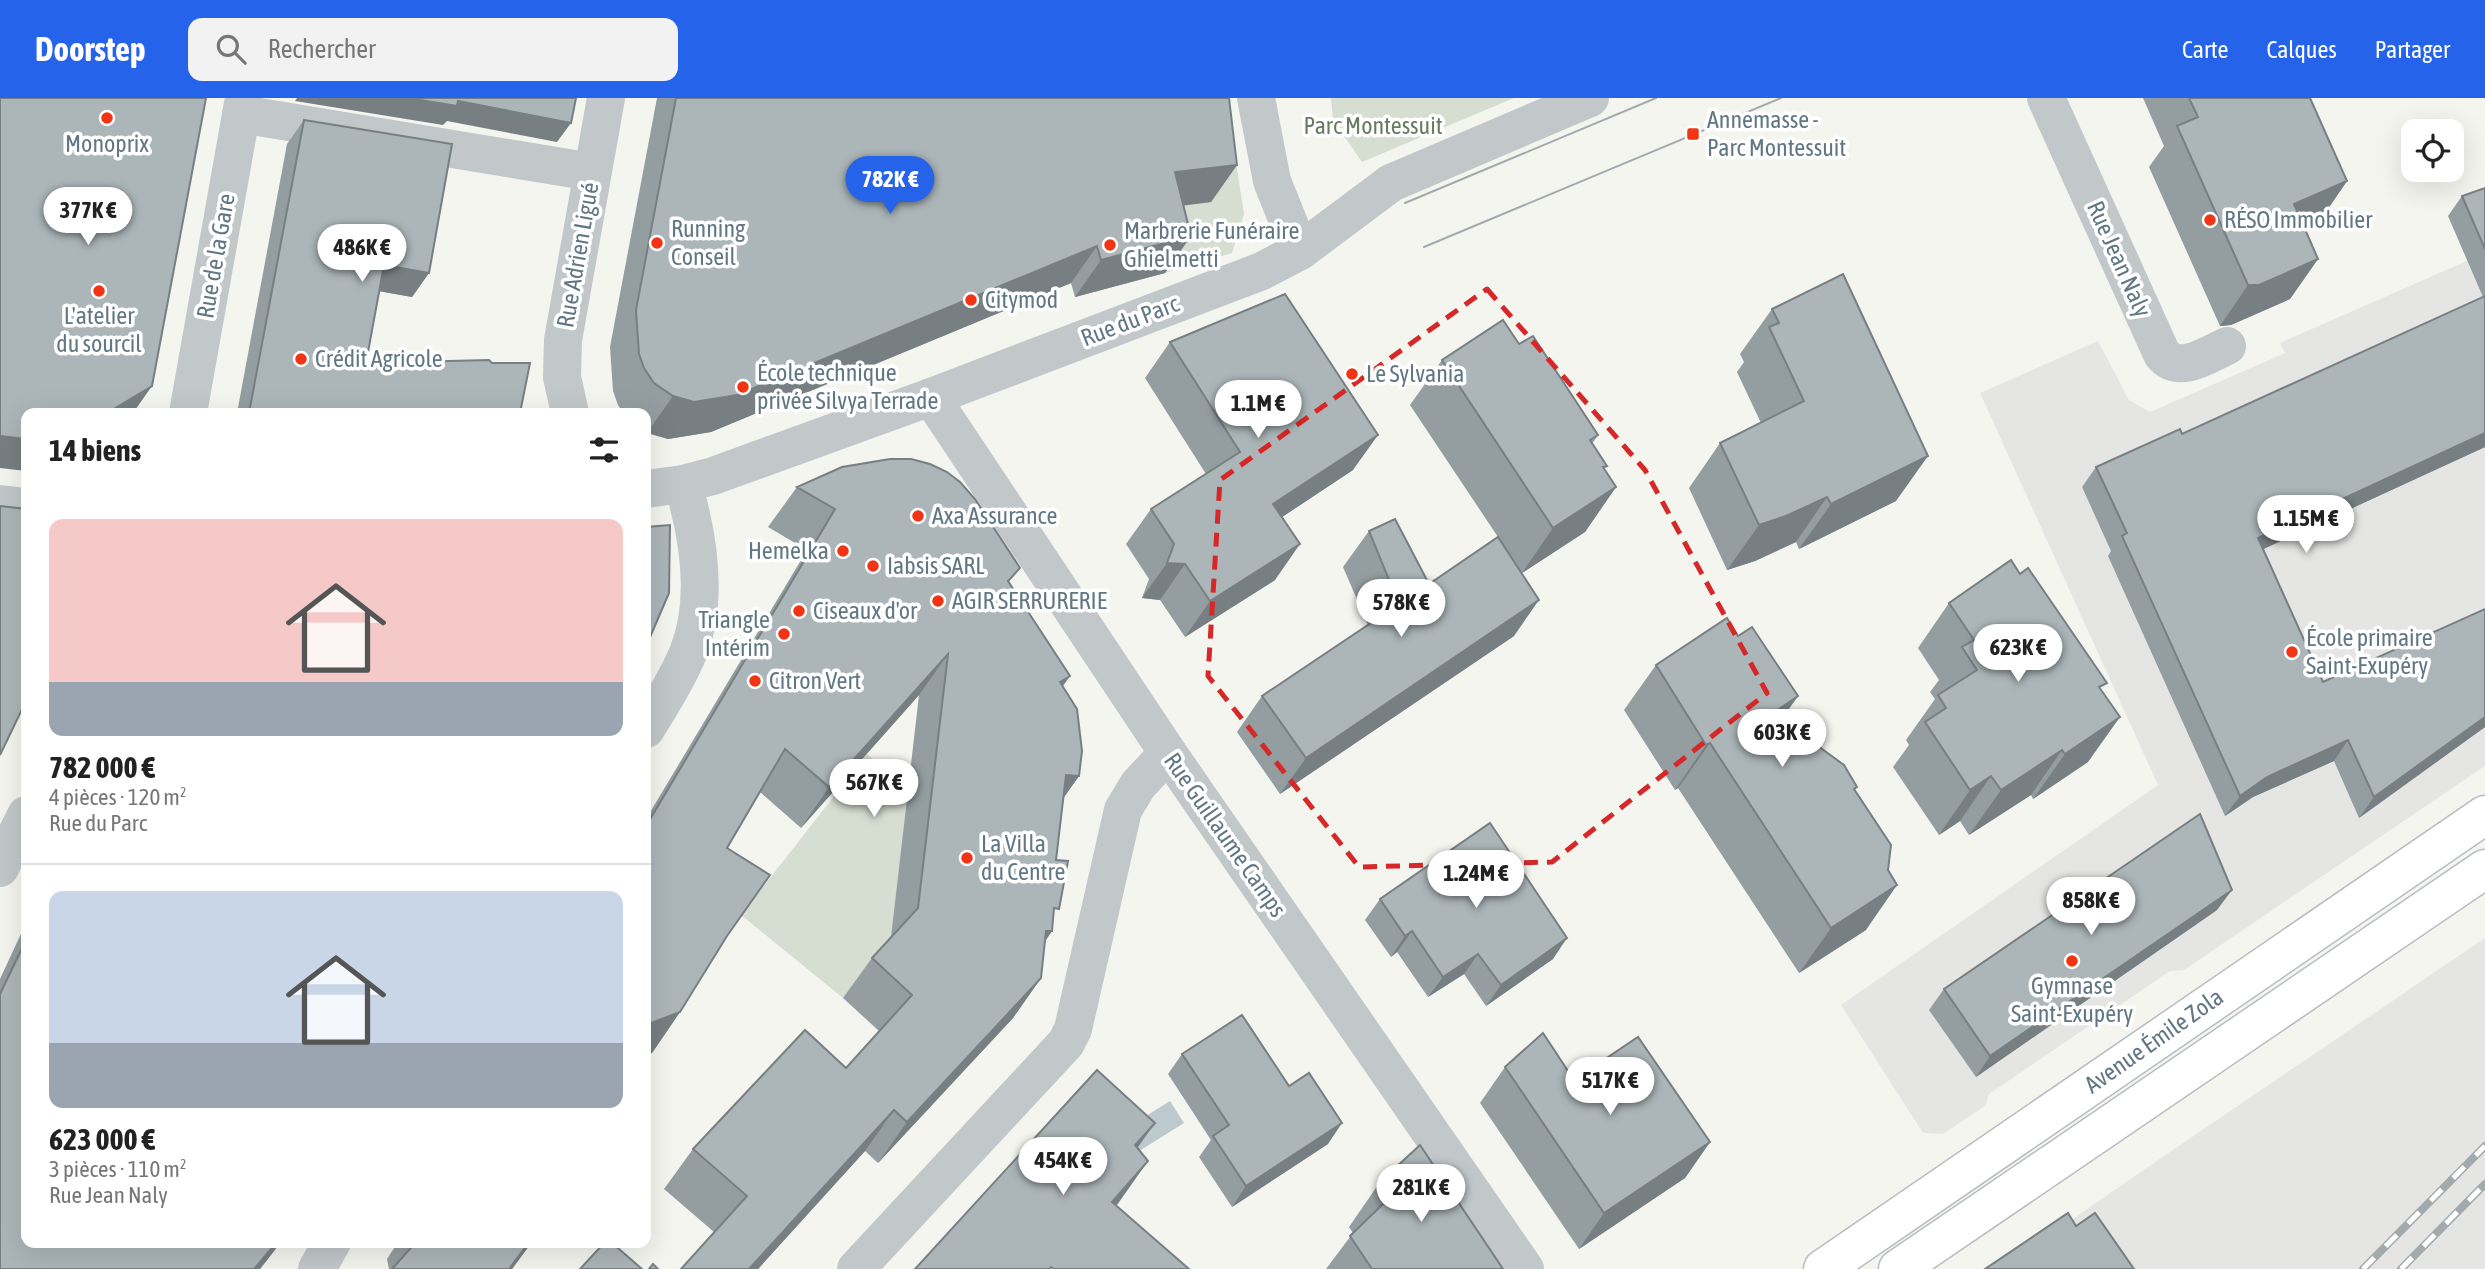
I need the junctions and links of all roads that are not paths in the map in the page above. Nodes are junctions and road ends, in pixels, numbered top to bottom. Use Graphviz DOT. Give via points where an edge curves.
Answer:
graph roads {
  1 [pos="606,98"];
  2 [pos="1256,98"];
  3 [pos="1590,98"];
  4 [pos="2046,98"];
  5 [pos="243,106"];
  6 [pos="592,172"];
  7 [pos="1300,251"];
  8 [pos="2227,346"];
  9 [pos="931,397"];
  10 [pos="189,408"];
  11 [pos="569,408"];
  12 [pos="683,484"];
  13 [pos="651,488"];
  14 [pos="0,504"];
  15 [pos="21,507"];
  16 [pos="651,721"];
  17 [pos="1168,753"];
  18 [pos="2485,815"];
  19 [pos="21,825"];
  20 [pos="0,868"];
  21 [pos="2485,870"];
  22 [pos="329,1248"];
  23 [pos="317,1269"];
  24 [pos="856,1269"];
  25 [pos="1525,1269"];
  26 [pos="1823,1269"];
  27 [pos="1898,1269"];
  1 -- 6 [label="street, Rue Adrien Ligué"];
  2 -- 7 [label="street" via="1272,181"];
  3 -- 7 [label="street, Rue du Parc" via="1391,183"];
  4 -- 8 [label="street, Rue Jean Naly" via="2162,354 2171,363 2183,365"];
  5 -- 6 [label="street"];
  5 -- 10 [label="street, Rue de la Gare"];
  6 -- 11 [label="street, Rue Adrien Ligué" via="561,358"];
  7 -- 9 [label="street, Rue du Parc" via="1262,271"];
  9 -- 12 [label="street, Rue du Parc"];
  9 -- 17 [label="street, Rue Guillaume Camps"];
  12 -- 13 [label="street, Rue du Parc"];
  12 -- 16 [label="street" via="701,586 699,609 688,653"];
  14 -- 15 [label="street"];
  17 -- 24 [label="street" via="1138,785 1123,810 1066,1043"];
  17 -- 25 [label="street, Rue Guillaume Camps"];
  18 -- 26 [label="street, Avenue Émile Zola"];
  19 -- 20 [label="street"];
  21 -- 27 [label="street, Avenue Émile Zola"];
  22 -- 23 [label="street"];
}
